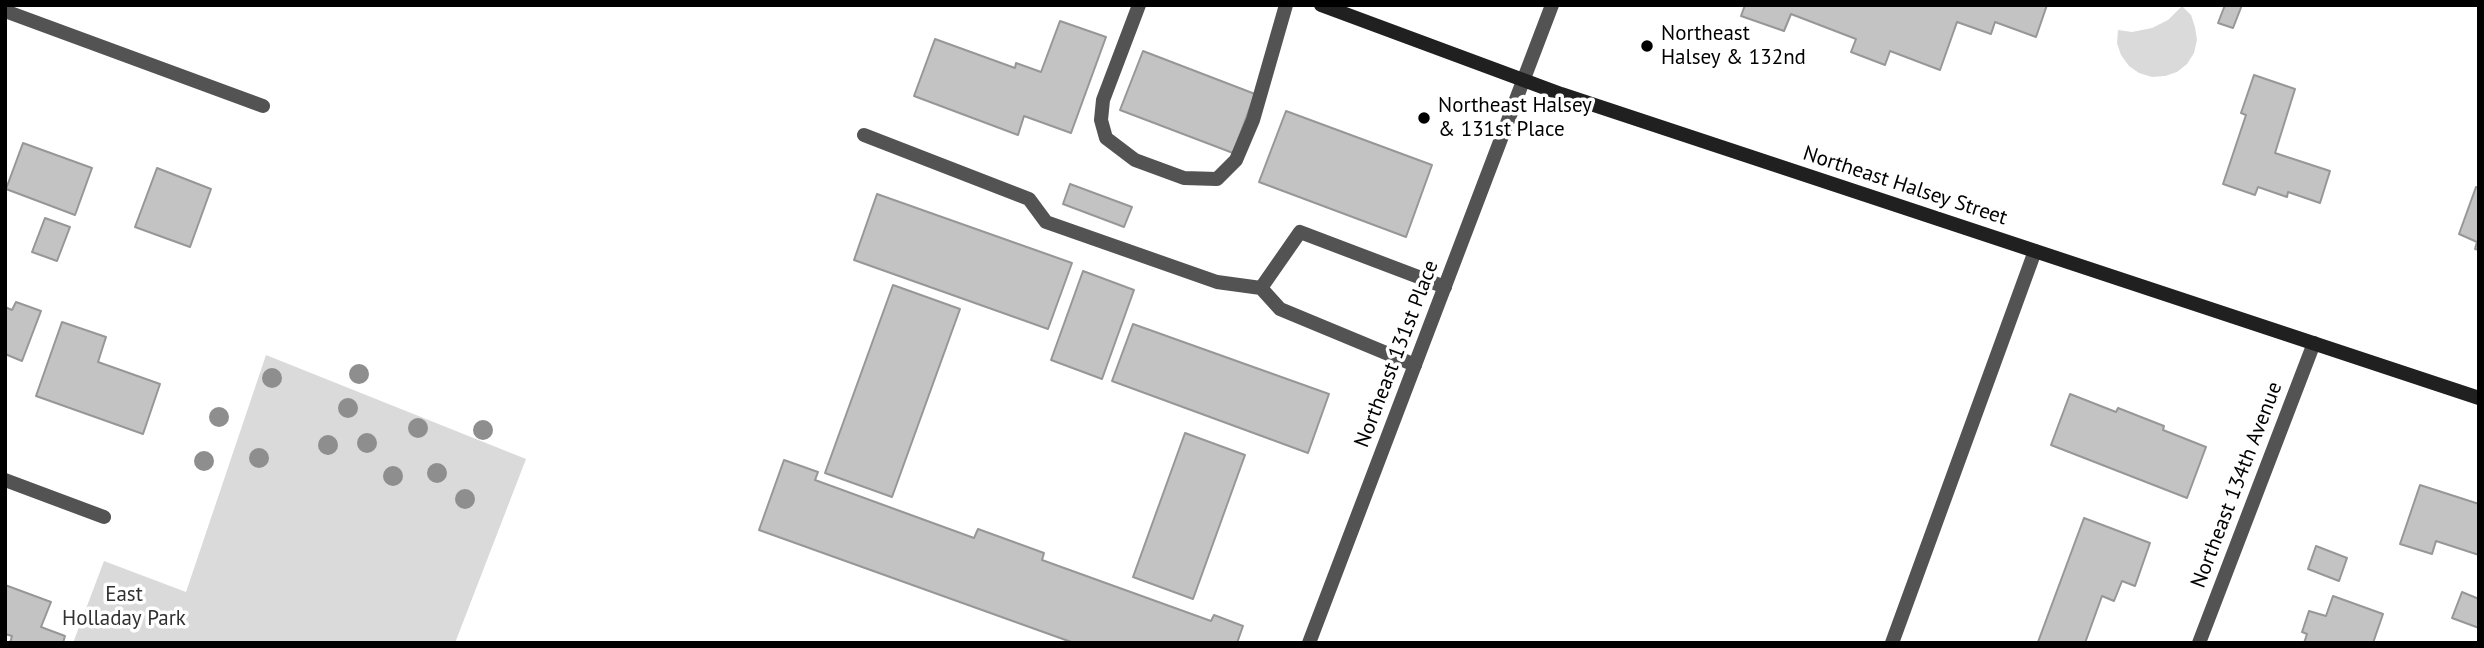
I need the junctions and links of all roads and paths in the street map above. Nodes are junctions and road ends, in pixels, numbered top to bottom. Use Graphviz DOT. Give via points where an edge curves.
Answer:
graph roads {
  1 [pos="1139,5"];
  2 [pos="1286,5"];
  3 [pos="1321,5"];
  4 [pos="1552,5"];
  5 [pos="5,11"];
  6 [pos="1524,80"];
  7 [pos="263,106"];
  8 [pos="863,135"];
  9 [pos="2035,251"];
  10 [pos="1444,287"];
  11 [pos="1261,288"];
  12 [pos="2314,343"];
  13 [pos="1415,365"];
  14 [pos="2479,398"];
  15 [pos="5,481"];
  16 [pos="104,517"];
  17 [pos="1308,643"];
  18 [pos="1892,643"];
  19 [pos="2199,643"];
  1 -- 2 [label="street" via="1103,100 1101,120 1106,138 1135,160 1184,178 1217,179 1236,160 1253,120"];
  3 -- 6 [label="main road, Northeast Halsey Street"];
  4 -- 6 [label="street, Northeast 131st Place"];
  5 -- 7 [label="street"];
  6 -- 9 [label="main road, Northeast Halsey Street"];
  6 -- 10 [label="street, Northeast 131st Place"];
  8 -- 11 [label="street" via="1029,199 1046,222 1217,282"];
  9 -- 12 [label="main road, Northeast Halsey Street"];
  9 -- 18 [label="street"];
  10 -- 11 [label="street" via="1300,232"];
  10 -- 13 [label="street, Northeast 131st Place"];
  11 -- 13 [label="street" via="1280,309"];
  12 -- 14 [label="main road, Northeast Halsey Street"];
  12 -- 19 [label="street, Northeast 134th Avenue"];
  13 -- 17 [label="street, Northeast 131st Place"];
  15 -- 16 [label="street"];
}
